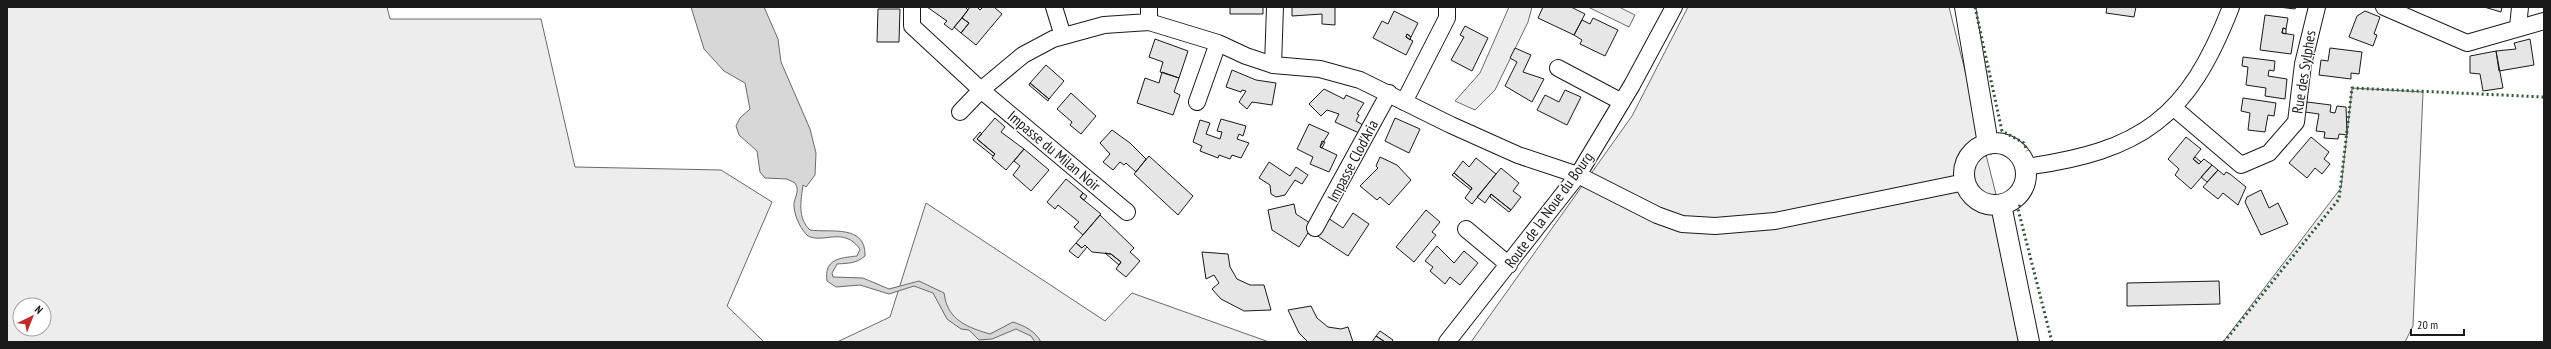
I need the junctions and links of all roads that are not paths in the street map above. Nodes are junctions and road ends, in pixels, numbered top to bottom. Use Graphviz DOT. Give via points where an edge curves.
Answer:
graph roads {
  1 [pos="912,7"];
  2 [pos="1054,7"];
  3 [pos="1275,7"];
  4 [pos="1447,7"];
  5 [pos="1674,7"];
  6 [pos="1965,7"];
  7 [pos="2231,7"];
  8 [pos="2317,7"];
  9 [pos="2384,7"];
  10 [pos="2520,7"];
  11 [pos="1149,15"];
  12 [pos="2544,21"];
  13 [pos="2518,27"];
  14 [pos="1063,36"];
  15 [pos="1218,43"];
  16 [pos="1274,65"];
  17 [pos="1558,68"];
  18 [pos="981,90"];
  19 [pos="1389,94"];
  20 [pos="1196,102"];
  21 [pos="1404,102"];
  22 [pos="1622,102"];
  23 [pos="2174,108"];
  24 [pos="960,112"];
  25 [pos="1988,144"];
  26 [pos="2025,167"];
  27 [pos="1578,175"];
  28 [pos="1965,182"];
  29 [pos="2001,205"];
  30 [pos="1127,212"];
  31 [pos="1315,228"];
  32 [pos="1466,229"];
  33 [pos="1509,265"];
  34 [pos="1447,342"];
  35 [pos="2029,342"];
  1 -- 18 [label="street, Impasse du Milan Noir" via="912,26"];
  2 -- 14 [label="street"];
  3 -- 16 [label="street"];
  4 -- 21 [label="street" via="1447,18"];
  5 -- 22 [label="street, Route de la Noue du Bourg"];
  6 -- 25 [label="street"];
  7 -- 23 [label="street" via="2216,45 2197,78"];
  8 -- 23 [label="street, Rue des Sylphes" via="2303,64 2296,122 2268,153 2241,165"];
  9 -- 13 [label="street" via="2467,43"];
  10 -- 13 [label="street"];
  11 -- 14 [label="street"];
  11 -- 15 [label="street"];
  12 -- 13 [label="street"];
  14 -- 18 [label="street" via="1023,55"];
  15 -- 16 [label="street"];
  15 -- 20 [label="street"];
  16 -- 19 [label="street" via="1320,69 1360,80"];
  17 -- 22 [label="street"];
  18 -- 24 [label="street"];
  18 -- 30 [label="street, Impasse du Milan Noir"];
  19 -- 21 [label="street"];
  19 -- 31 [label="street, Impasse Clod'Aria"];
  21 -- 27 [label="street" via="1518,155"];
  22 -- 27 [label="street, Route de la Noue du Bourg"];
  23 -- 26 [label="street" via="2144,133 2098,153"];
  25 -- 26 [label="street" via="2007,146 2015,151"];
  25 -- 28 [label="street" via="1977,149 1968,158 1964,170"];
  26 -- 29 [label="street" via="2024,182 2018,195"];
  27 -- 28 [label="street" via="1657,215 1682,224 1715,226 1775,222"];
  27 -- 33 [label="street, Route de la Noue du Bourg"];
  28 -- 29 [label="street" via="1970,193 1978,201 1989,205"];
  29 -- 35 [label="street"];
  32 -- 33 [label="street"];
  33 -- 34 [label="street, Route de la Noue du Bourg"];
}
